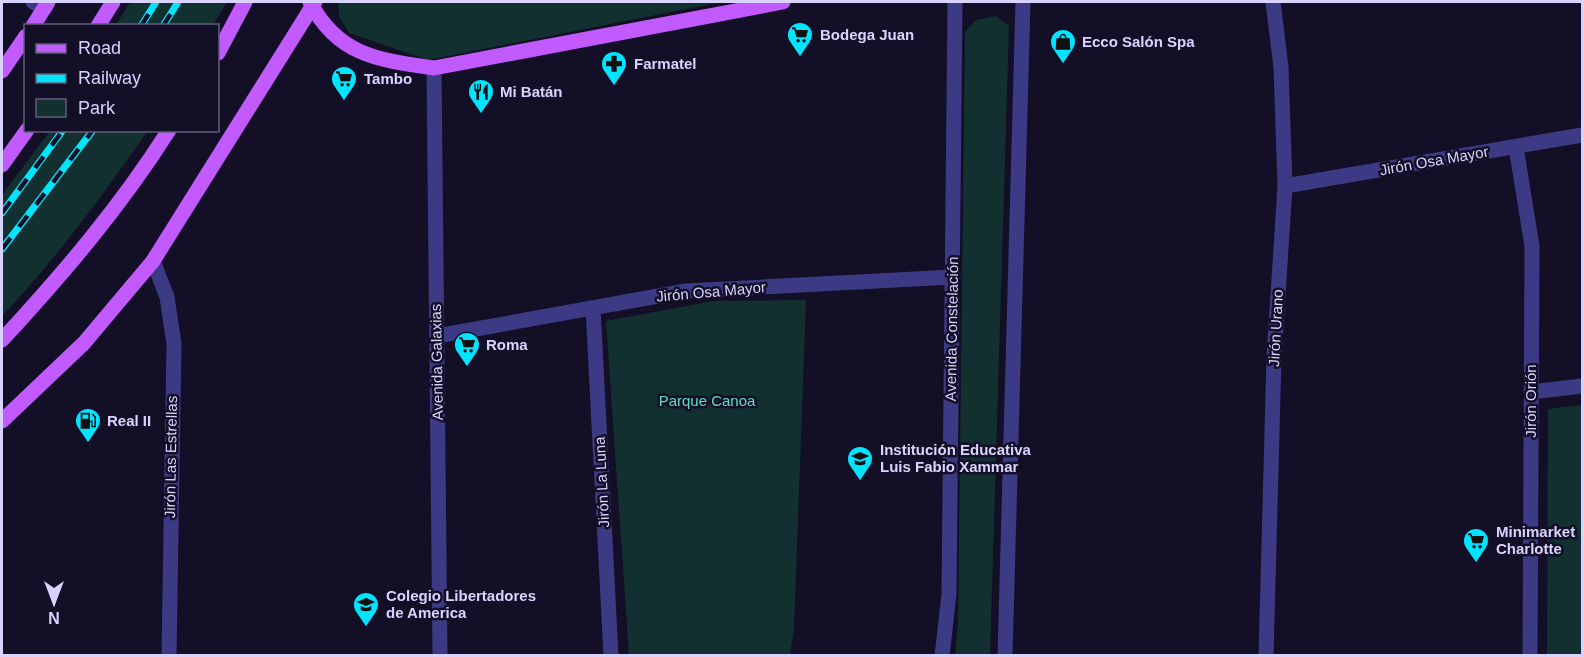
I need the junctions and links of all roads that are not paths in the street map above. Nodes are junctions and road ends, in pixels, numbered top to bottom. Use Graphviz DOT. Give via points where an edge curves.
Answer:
graph roads {
  1 [pos="113,2"];
  2 [pos="245,2"];
  3 [pos="783,2"];
  4 [pos="955,2"];
  5 [pos="1023,2"];
  6 [pos="1273,2"];
  7 [pos="313,3"];
  8 [pos="42,4"];
  9 [pos="34,24"];
  10 [pos="99,24"];
  11 [pos="24,39"];
  12 [pos="219,51"];
  13 [pos="434,68"];
  14 [pos="2,71"];
  15 [pos="26,132"];
  16 [pos="168,132"];
  17 [pos="1582,135"];
  18 [pos="1516,147"];
  19 [pos="2,165"];
  20 [pos="1285,186"];
  21 [pos="153,261"];
  22 [pos="953,277"];
  23 [pos="593,308"];
  24 [pos="437,336"];
  25 [pos="2,340"];
  26 [pos="1582,386"];
  27 [pos="1532,392"];
  28 [pos="2,421"];
  29 [pos="169,656"];
  30 [pos="440,656"];
  31 [pos="611,656"];
  32 [pos="942,656"];
  33 [pos="1005,656"];
  34 [pos="1266,656"];
  35 [pos="1530,656"];
  1 -- 10 [label="main road"];
  2 -- 12 [label="main road"];
  3 -- 13 [label="main road"];
  4 -- 22 [label="street, Avenida Constelación"];
  5 -- 33 [label="street"];
  6 -- 20 [label="street, Jirón Urano" via="1281,67"];
  7 -- 13 [label="main road" via="338,41 382,60"];
  7 -- 21 [label="main road"];
  8 -- 9 [label="main road"];
  11 -- 14 [label="main road"];
  13 -- 24 [label="street, Avenida Galaxias"];
  15 -- 19 [label="main road"];
  16 -- 25 [label="main road" via="131,188 57,281"];
  17 -- 18 [label="street, Jirón Osa Mayor"];
  18 -- 20 [label="street, Jirón Osa Mayor"];
  18 -- 27 [label="street, Jirón Orión" via="1533,246"];
  20 -- 34 [label="street, Jirón Urano" via="1274,357"];
  21 -- 28 [label="main road" via="84,342"];
  21 -- 29 [label="street, Jirón Las Estrellas" via="166,297 174,344"];
  22 -- 23 [label="street, Jirón Osa Mayor" via="686,291"];
  22 -- 32 [label="street, Avenida Constelación" via="949,594"];
  23 -- 24 [label="street, Jirón Osa Mayor"];
  23 -- 31 [label="street, Jirón La Luna"];
  24 -- 30 [label="street, Avenida Galaxias"];
  26 -- 27 [label="street"];
  27 -- 35 [label="street, Jirón Orión"];
}
